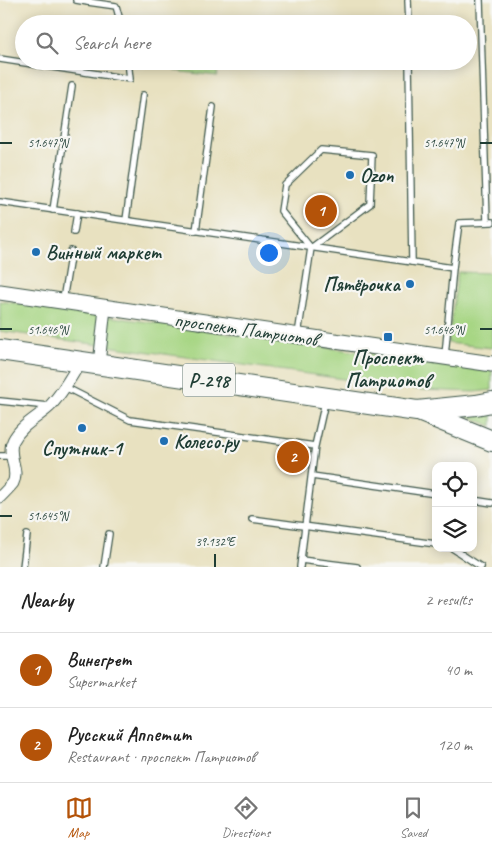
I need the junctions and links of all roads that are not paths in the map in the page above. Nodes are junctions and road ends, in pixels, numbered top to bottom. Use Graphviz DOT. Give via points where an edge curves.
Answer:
graph roads {
  1 [pos="76,0"];
  2 [pos="408,0"];
  3 [pos="480,0"];
  4 [pos="89,1"];
  5 [pos="118,15"];
  6 [pos="408,15"];
  7 [pos="0,59"];
  8 [pos="15,61"];
  9 [pos="72,70"];
  10 [pos="129,70"];
  11 [pos="409,70"];
  12 [pos="72,86"];
  13 [pos="143,95"];
  14 [pos="213,106"];
  15 [pos="0,202"];
  16 [pos="54,210"];
  17 [pos="77,213"];
  18 [pos="126,220"];
  19 [pos="490,222"];
  20 [pos="196,231"];
  21 [pos="74,232"];
  22 [pos="311,248"];
  23 [pos="71,251"];
  24 [pos="412,262"];
  25 [pos="453,268"];
  26 [pos="0,292"];
  27 [pos="63,302"];
  28 [pos="105,308"];
  29 [pos="298,337"];
  30 [pos="0,350"];
  31 [pos="445,358"];
  32 [pos="89,363"];
  33 [pos="492,364"];
  34 [pos="65,387"];
  35 [pos="326,397"];
  36 [pos="0,401"];
  37 [pos="492,402"];
  38 [pos="50,406"];
  39 [pos="417,410"];
  40 [pos="492,441"];
  41 [pos="315,446"];
  42 [pos="6,456"];
  43 [pos="312,476"];
  44 [pos="432,493"];
  45 [pos="0,497"];
  46 [pos="477,501"];
  47 [pos="492,503"];
  48 [pos="252,519"];
  49 [pos="306,526"];
  50 [pos="108,534"];
  51 [pos="27,536"];
  52 [pos="432,543"];
  53 [pos="458,552"];
  54 [pos="301,560"];
  55 [pos="314,564"];
  56 [pos="23,567"];
  57 [pos="104,567"];
  58 [pos="300,567"];
  59 [pos="357,567"];
  60 [pos="481,567"];
  1 -- 4 [label="lane"];
  2 -- 6 [label="lane"];
  3 -- 19 [label="lane"];
  4 -- 5 [label="lane" via="116,6"];
  7 -- 8 [label="lane"];
  9 -- 10 [label="lane" via="130,79"];
  11 -- 24 [label="lane"];
  12 -- 16 [label="lane"];
  13 -- 18 [label="lane"];
  14 -- 20 [label="lane"];
  15 -- 16 [label="lane"];
  16 -- 17 [label="lane"];
  17 -- 18 [label="lane"];
  17 -- 21 [label="lane"];
  18 -- 20 [label="lane"];
  19 -- 25 [label="lane" via="459,223"];
  20 -- 22 [label="lane"];
  22 -- 22 [label="lane" via="370,204 372,155 320,150 285,185 281,211"];
  22 -- 24 [label="lane"];
  22 -- 29 [label="lane"];
  23 -- 27 [label="lane"];
  24 -- 25 [label="lane"];
  25 -- 31 [label="lane"];
  26 -- 27 [label="street, проспект Патриотов"];
  27 -- 28 [label="street, проспект Патриотов"];
  28 -- 29 [label="street, проспект Патриотов"];
  28 -- 32 [label="street"];
  29 -- 31 [label="street, проспект Патриотов"];
  30 -- 32 [label="highway, Р-298"];
  31 -- 33 [label="street, проспект Патриотов"];
  32 -- 34 [label="street"];
  32 -- 35 [label="highway, Р-298"];
  34 -- 38 [label="street"];
  34 -- 41 [label="lane" via="130,420"];
  35 -- 39 [label="highway, Р-298"];
  35 -- 41 [label="lane"];
  36 -- 38 [label="lane"];
  37 -- 39 [label="highway, Р-298"];
  38 -- 42 [label="street" via="21,429"];
  39 -- 40 [label="highway, Р-298"];
  41 -- 43 [label="lane"];
  42 -- 45 [label="street" via="15,470 14,481"];
  43 -- 44 [label="lane"];
  43 -- 49 [label="lane"];
  46 -- 47 [label="lane"];
  48 -- 49 [label="lane"];
  49 -- 52 [label="lane"];
  49 -- 54 [label="lane"];
  50 -- 57 [label="lane"];
  51 -- 56 [label="lane"];
  53 -- 60 [label="lane"];
  54 -- 55 [label="lane"];
  54 -- 58 [label="lane"];
  55 -- 59 [label="lane"];
}
